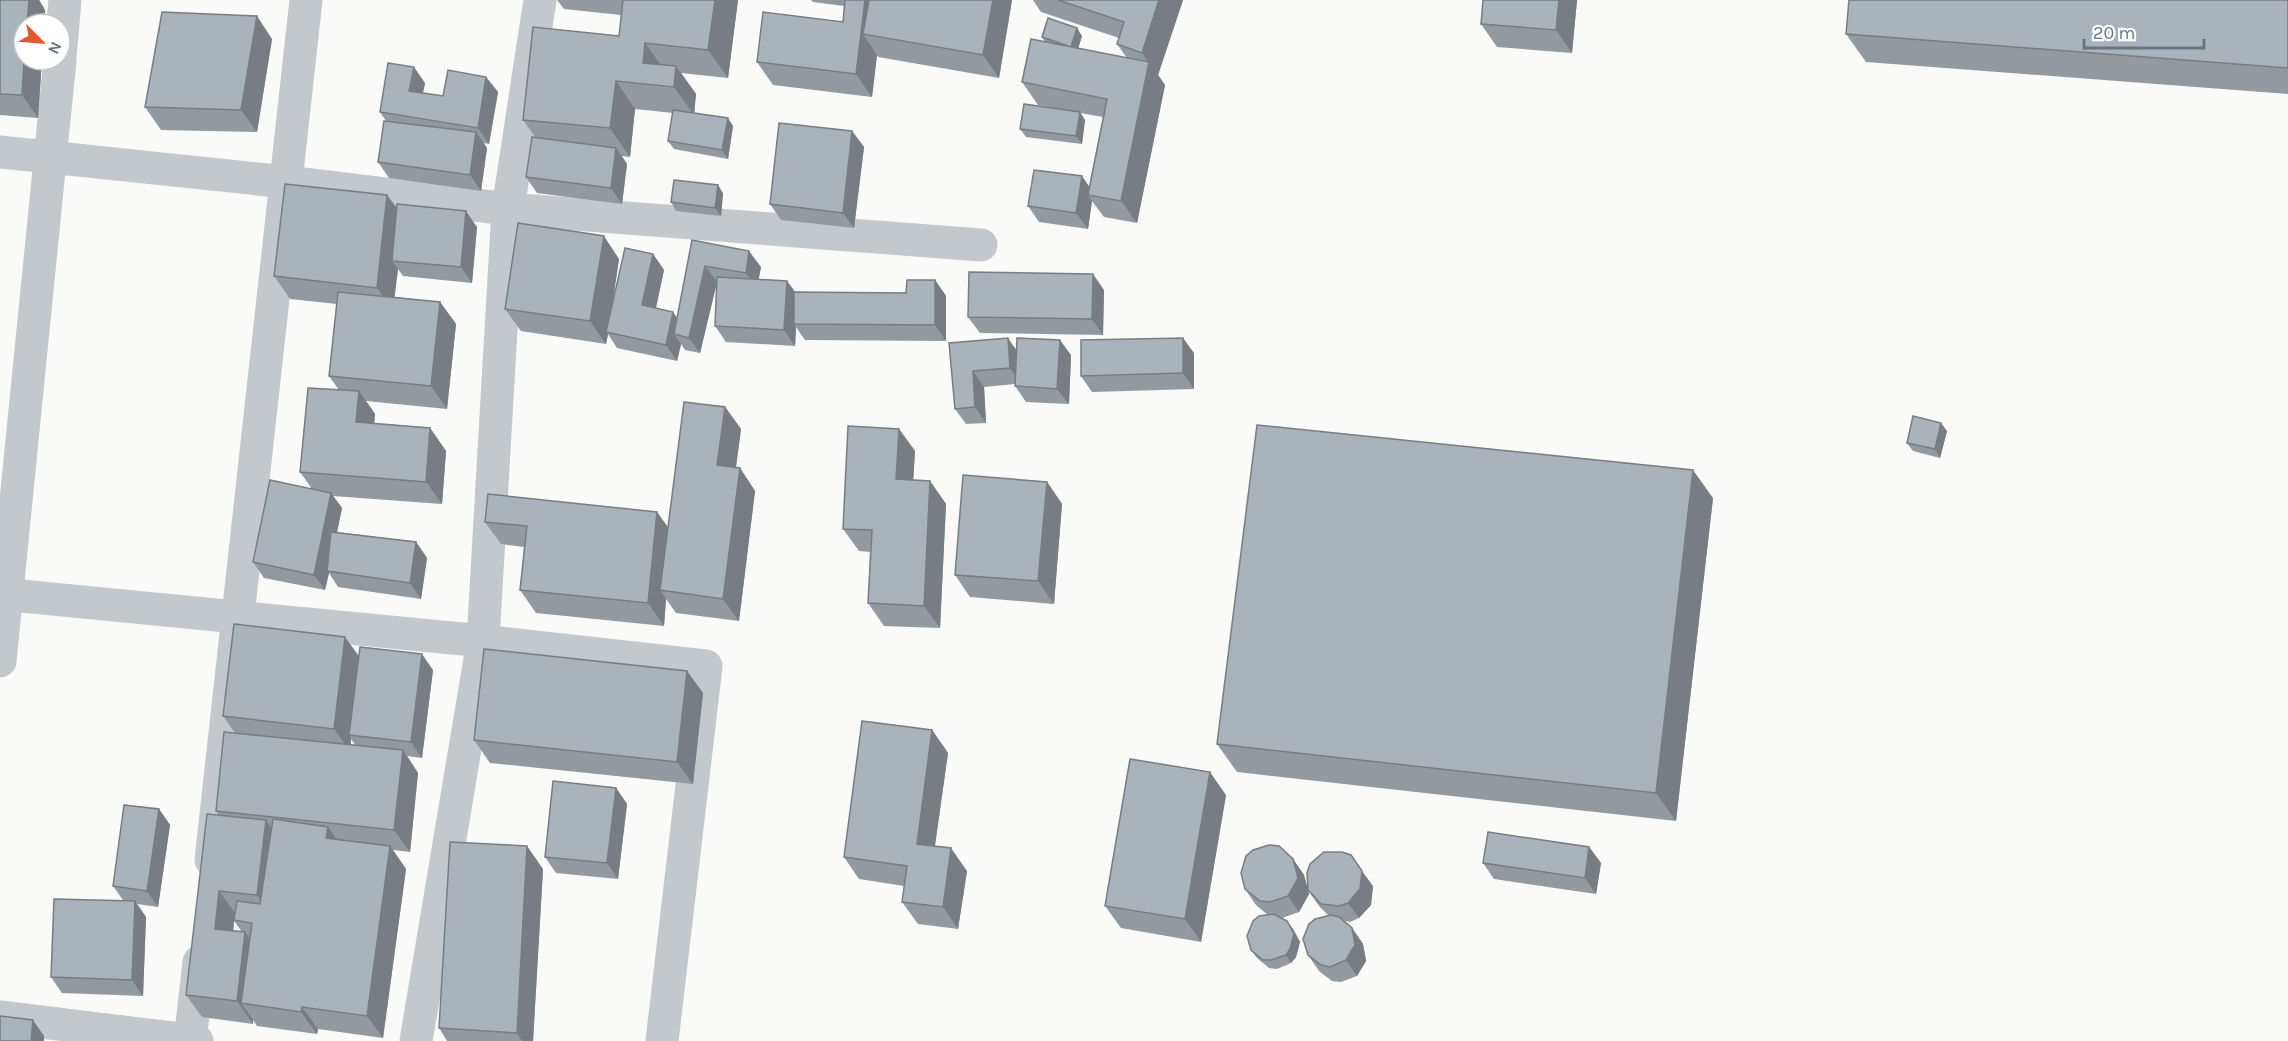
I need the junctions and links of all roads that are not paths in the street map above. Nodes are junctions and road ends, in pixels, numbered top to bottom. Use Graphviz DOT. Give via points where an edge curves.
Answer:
graph roads {
  1 [pos="306,0"];
  2 [pos="540,0"];
  3 [pos="59,72"];
  4 [pos="0,152"];
  5 [pos="51,157"];
  6 [pos="287,182"];
  7 [pos="508,209"];
  8 [pos="981,245"];
  9 [pos="4,594"];
  10 [pos="238,617"];
  11 [pos="483,641"];
  12 [pos="0,661"];
  13 [pos="208,887"];
  14 [pos="202,934"];
  15 [pos="0,1017"];
  16 [pos="192,1041"];
  17 [pos="416,1041"];
  18 [pos="662,1041"];
  1 -- 6 [label="street"];
  2 -- 7 [label="street"];
  3 -- 5 [label="street"];
  4 -- 5 [label="street"];
  5 -- 6 [label="street"];
  5 -- 9 [label="street"];
  6 -- 7 [label="street"];
  6 -- 10 [label="street"];
  7 -- 8 [label="street"];
  7 -- 11 [label="street"];
  9 -- 10 [label="street"];
  9 -- 12 [label="street"];
  10 -- 11 [label="street"];
  10 -- 13 [label="street"];
  11 -- 17 [label="street"];
  11 -- 18 [label="street" via="706,666"];
  14 -- 16 [label="street"];
  15 -- 16 [label="street"];
}
